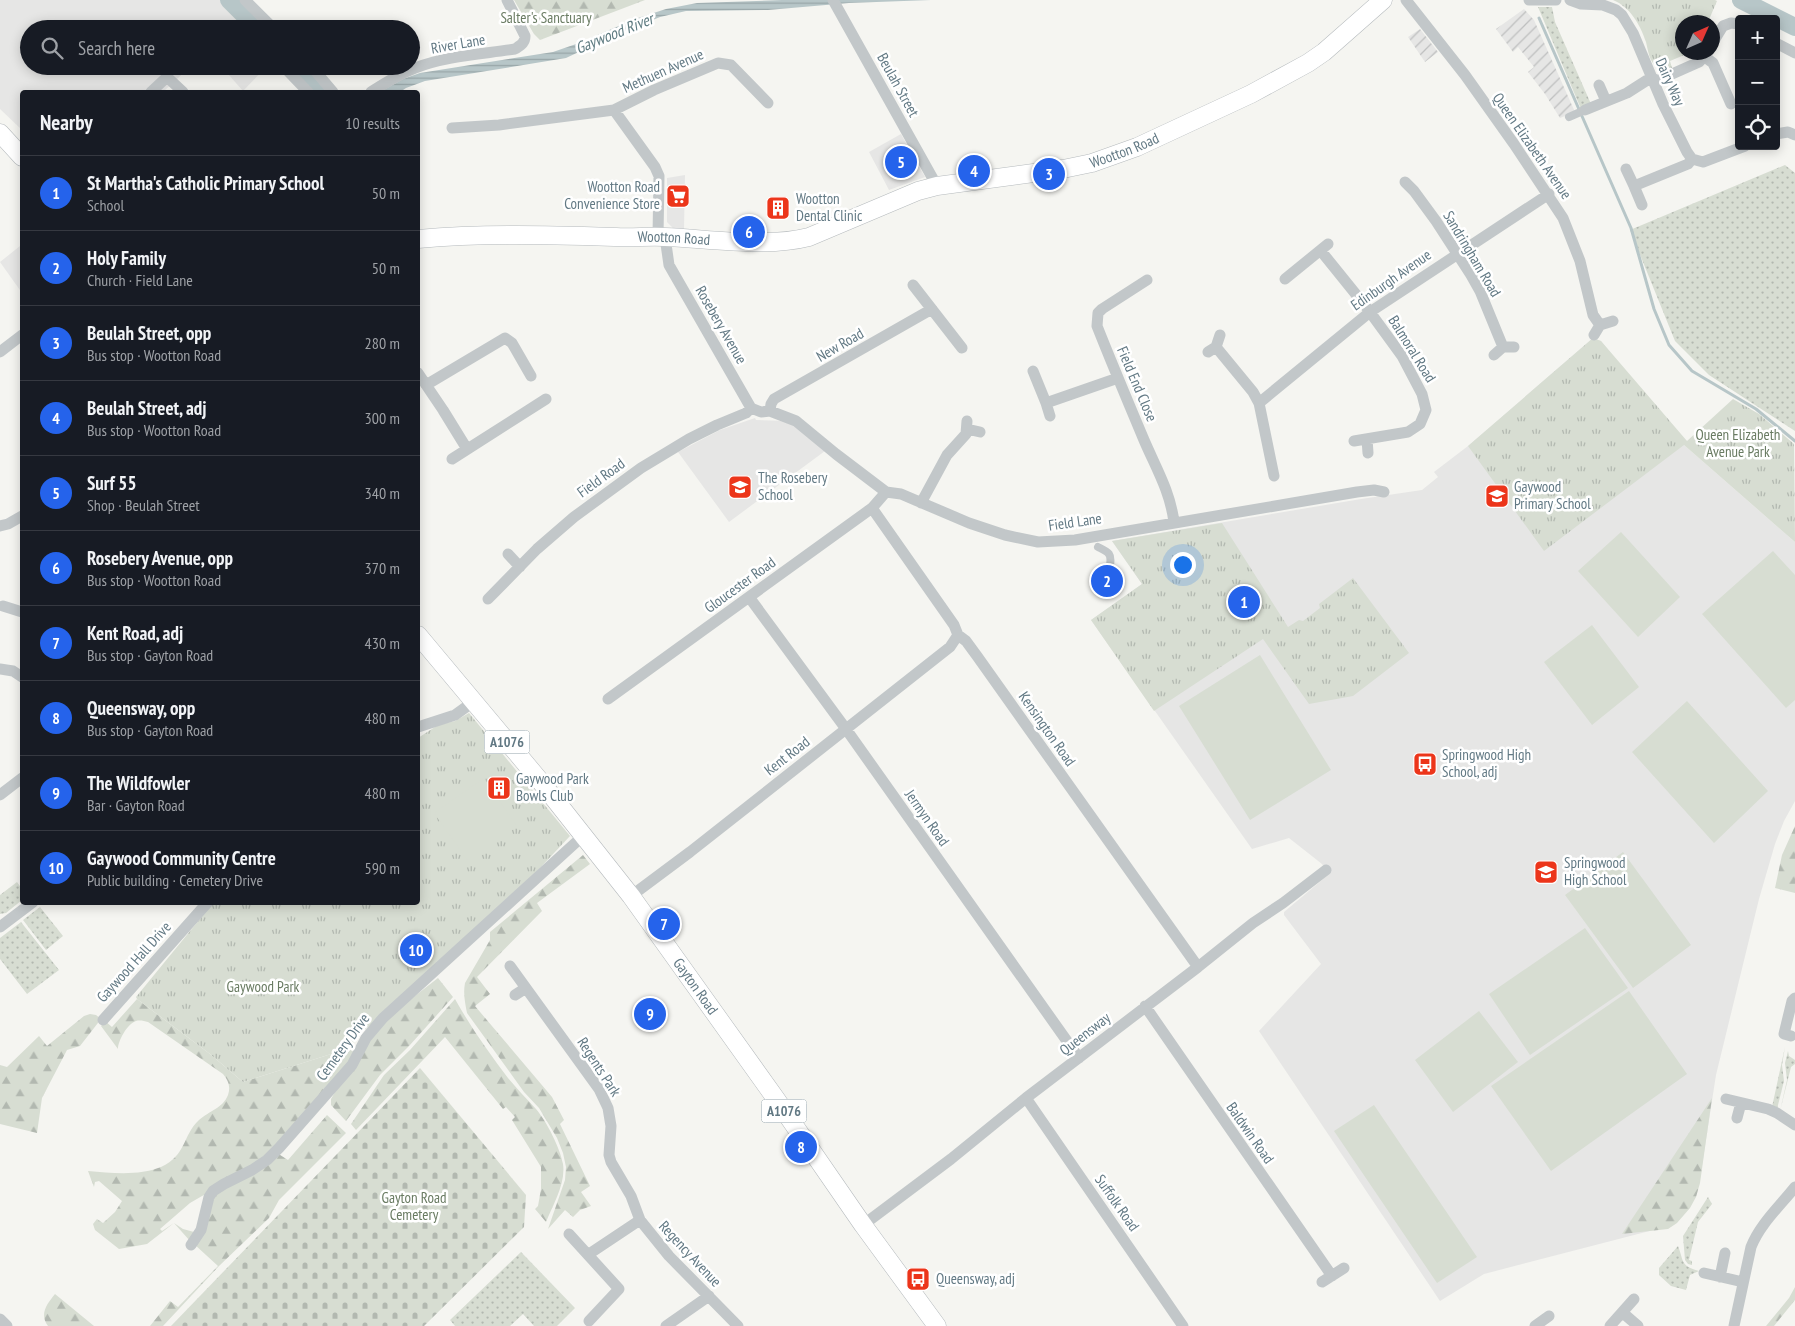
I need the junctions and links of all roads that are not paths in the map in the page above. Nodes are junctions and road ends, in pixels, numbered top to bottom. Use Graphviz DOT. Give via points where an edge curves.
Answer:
graph roads {
  1 [pos="245,0"];
  2 [pos="507,0"];
  3 [pos="833,0"];
  4 [pos="1383,0"];
  5 [pos="1406,0"];
  6 [pos="1529,0"];
  7 [pos="1556,0"];
  8 [pos="1570,0"];
  9 [pos="265,20"];
  10 [pos="1735,24"];
  11 [pos="1720,31"];
  12 [pos="1780,45"];
  13 [pos="1795,53"];
  14 [pos="1701,60"];
  15 [pos="1710,60"];
  16 [pos="420,66"];
  17 [pos="292,75"];
  18 [pos="319,75"];
  19 [pos="399,75"];
  20 [pos="1653,79"];
  21 [pos="1599,85"];
  22 [pos="153,90"];
  23 [pos="181,90"];
  24 [pos="306,90"];
  25 [pos="332,90"];
  26 [pos="374,90"];
  27 [pos="1606,101"];
  28 [pos="762,102"];
  29 [pos="1731,104"];
  30 [pos="614,110"];
  31 [pos="1585,110"];
  32 [pos="1568,117"];
  33 [pos="0,120"];
  34 [pos="451,128"];
  35 [pos="1780,133"];
  36 [pos="0,134"];
  37 [pos="1795,135"];
  38 [pos="20,138"];
  39 [pos="1735,150"];
  40 [pos="20,155"];
  41 [pos="1692,159"];
  42 [pos="1626,169"];
  43 [pos="1405,182"];
  44 [pos="937,186"];
  45 [pos="1634,186"];
  46 [pos="1549,194"];
  47 [pos="1642,204"];
  48 [pos="662,237"];
  49 [pos="420,239"];
  50 [pos="1456,253"];
  51 [pos="1285,279"];
  52 [pos="1148,280"];
  53 [pos="913,285"];
  54 [pos="932,309"];
  55 [pos="1370,312"];
  56 [pos="1613,321"];
  57 [pos="1220,335"];
  58 [pos="20,337"];
  59 [pos="962,348"];
  60 [pos="0,352"];
  61 [pos="1494,355"];
  62 [pos="1033,371"];
  63 [pos="420,376"];
  64 [pos="531,376"];
  65 [pos="1118,378"];
  66 [pos="426,385"];
  67 [pos="546,399"];
  68 [pos="1046,403"];
  69 [pos="1259,403"];
  70 [pos="751,408"];
  71 [pos="770,412"];
  72 [pos="1050,416"];
  73 [pos="980,432"];
  74 [pos="1367,439"];
  75 [pos="1354,440"];
  76 [pos="468,449"];
  77 [pos="1368,452"];
  78 [pos="452,459"];
  79 [pos="1274,476"];
  80 [pos="886,492"];
  81 [pos="1384,492"];
  82 [pos="921,503"];
  83 [pos="872,508"];
  84 [pos="20,517"];
  85 [pos="1174,522"];
  86 [pos="0,526"];
  87 [pos="1098,547"];
  88 [pos="508,554"];
  89 [pos="1110,565"];
  90 [pos="520,567"];
  91 [pos="749,597"];
  92 [pos="488,599"];
  93 [pos="3,606"];
  94 [pos="20,611"];
  95 [pos="958,635"];
  96 [pos="420,637"];
  97 [pos="0,669"];
  98 [pos="20,673"];
  99 [pos="608,700"];
  100 [pos="473,702"];
  101 [pos="420,726"];
  102 [pos="846,729"];
  103 [pos="20,780"];
  104 [pos="0,795"];
  105 [pos="584,835"];
  106 [pos="1326,870"];
  107 [pos="631,896"];
  108 [pos="29,905"];
  109 [pos="205,905"];
  110 [pos="0,926"];
  111 [pos="510,966"];
  112 [pos="1198,967"];
  113 [pos="526,988"];
  114 [pos="515,995"];
  115 [pos="1795,998"];
  116 [pos="1145,1006"];
  117 [pos="103,1020"];
  118 [pos="1791,1036"];
  119 [pos="1079,1058"];
  120 [pos="1026,1098"];
  121 [pos="1726,1099"];
  122 [pos="1741,1103"];
  123 [pos="1737,1118"];
  124 [pos="1795,1125"];
  125 [pos="1795,1187"];
  126 [pos="631,1196"];
  127 [pos="640,1220"];
  128 [pos="863,1225"];
  129 [pos="569,1234"];
  130 [pos="190,1245"];
  131 [pos="589,1254"];
  132 [pos="1725,1254"];
  133 [pos="1344,1268"];
  134 [pos="1704,1273"];
  135 [pos="1720,1277"];
  136 [pos="1744,1282"];
  137 [pos="709,1296"];
  138 [pos="1634,1299"];
  139 [pos="1623,1312"];
  140 [pos="1549,1316"];
  141 [pos="0,1319"];
  142 [pos="589,1321"];
  143 [pos="1533,1323"];
  144 [pos="7,1326"];
  145 [pos="666,1326"];
  146 [pos="738,1326"];
  147 [pos="937,1326"];
  148 [pos="1183,1326"];
  149 [pos="1610,1326"];
  150 [pos="1638,1326"];
  151 [pos="1734,1326"];
  1 -- 9 [label="street"];
  2 -- 16 [label="street, River Lane" via="525,36 525,41 515,49"];
  3 -- 44 [label="street, Beulah Street"];
  4 -- 44 [label="main road, Wootton Road" via="1308,63 1251,94 1137,147 1092,163 1063,169"];
  5 -- 46 [label="street, Queen Elizabeth Avenue" via="1465,75"];
  6 -- 7 [label="street"];
  8 -- 20 [label="street, Dairy Way" via="1603,5 1622,15 1634,33"];
  10 -- 11 [label="street" via="1723,26"];
  12 -- 13 [label="street"];
  14 -- 20 [label="street"];
  15 -- 29 [label="street"];
  17 -- 24 [label="street"];
  18 -- 25 [label="street"];
  19 -- 26 [label="street, River Lane"];
  20 -- 27 [label="street"];
  20 -- 41 [label="street, Dairy Way"];
  21 -- 27 [label="street"];
  22 -- 23 [label="street" via="167,78"];
  27 -- 31 [label="street"];
  28 -- 30 [label="street, Methuen Avenue" via="731,65 718,63"];
  30 -- 34 [label="street, Methuen Avenue"];
  30 -- 48 [label="street, Methuen Avenue" via="659,176"];
  31 -- 32 [label="street"];
  33 -- 38 [label="main road"];
  35 -- 37 [label="street"];
  36 -- 40 [label="main road"];
  39 -- 41 [label="street" via="1703,162"];
  41 -- 45 [label="street" via="1688,164"];
  42 -- 45 [label="street"];
  43 -- 50 [label="street, Sandringham Road"];
  44 -- 48 [label="main road, Wootton Road" via="791,242"];
  45 -- 47 [label="street"];
  46 -- 50 [label="street, Edinburgh Avenue"];
  46 -- 56 [label="street, Queen Elizabeth Avenue" via="1563,218 1580,261 1597,330"];
  48 -- 49 [label="main road, Wootton Road" via="525,234"];
  48 -- 70 [label="street, Rosebery Avenue" via="669,265"];
  50 -- 55 [label="street, Edinburgh Avenue"];
  50 -- 61 [label="street, Sandringham Road" via="1509,347"];
  51 -- 55 [label="street, Balmoral Road" via="1325,247"];
  52 -- 65 [label="street, Field End Close" via="1098,313 1097,326"];
  53 -- 54 [label="street"];
  54 -- 59 [label="street"];
  54 -- 71 [label="street, New Road" via="774,399"];
  55 -- 69 [label="street, Edinburgh Avenue"];
  55 -- 74 [label="street, Balmoral Road" via="1402,356 1422,394 1426,410 1420,424 1408,432"];
  57 -- 69 [label="street" via="1212,350 1253,392"];
  58 -- 60 [label="street"];
  62 -- 68 [label="street"];
  63 -- 66 [label="street"];
  64 -- 66 [label="street" via="512,343 505,338"];
  65 -- 68 [label="street"];
  65 -- 85 [label="street, Field End Close" via="1166,488"];
  66 -- 76 [label="street"];
  67 -- 76 [label="street"];
  68 -- 72 [label="street"];
  69 -- 79 [label="street"];
  70 -- 71 [label="street"];
  70 -- 90 [label="street, Field Road" via="641,468 574,517"];
  71 -- 80 [label="street, Field Lane" via="796,421"];
  73 -- 82 [label="street" via="967,425 966,434 948,455"];
  74 -- 75 [label="street, Balmoral Road"];
  74 -- 77 [label="street"];
  76 -- 78 [label="street"];
  80 -- 82 [label="street, Field Lane" via="901,494"];
  80 -- 83 [label="street, Gloucester Road"];
  81 -- 85 [label="street, Field Lane" via="1357,492"];
  82 -- 85 [label="street, Field Lane" via="1005,535 1038,542 1075,540"];
  83 -- 91 [label="street, Gloucester Road"];
  83 -- 95 [label="street, Kensington Road" via="951,619"];
  84 -- 86 [label="street"];
  87 -- 89 [label="street" via="1110,555"];
  88 -- 90 [label="street"];
  90 -- 92 [label="street, Field Road"];
  91 -- 99 [label="street, Gloucester Road"];
  91 -- 102 [label="street, Jermyn Road"];
  93 -- 94 [label="street"];
  95 -- 102 [label="street, Kent Road" via="950,647"];
  95 -- 112 [label="street, Kensington Road" via="977,656"];
  96 -- 100 [label="main road, Gayton Road / A1076"];
  97 -- 98 [label="street"];
  100 -- 101 [label="street" via="455,715"];
  100 -- 105 [label="main road, Gayton Road / A1076"];
  102 -- 107 [label="street, Kent Road"];
  102 -- 119 [label="street, Jermyn Road"];
  103 -- 104 [label="street"];
  105 -- 107 [label="main road, Gayton Road / A1076"];
  105 -- 130 [label="street, Cemetery Drive" via="383,1018 366,1038 352,1065 267,1160 213,1191 201,1230"];
  106 -- 112 [label="street, Queensway"];
  107 -- 128 [label="main road, Gayton Road / A1076"];
  108 -- 110 [label="street"];
  109 -- 117 [label="street, Gaywood Hall Drive"];
  111 -- 113 [label="street, Regents Park"];
  112 -- 116 [label="street, Queensway"];
  113 -- 114 [label="street"];
  113 -- 126 [label="street, Regents Park" via="599,1089 612,1126 611,1162"];
  115 -- 118 [label="street" via="1784,1034"];
  116 -- 119 [label="street, Queensway"];
  116 -- 133 [label="street, Baldwin Road" via="1327,1279"];
  119 -- 120 [label="street, Queensway"];
  120 -- 128 [label="street, Queensway"];
  120 -- 148 [label="street, Suffolk Road"];
  121 -- 122 [label="street"];
  122 -- 123 [label="street"];
  122 -- 124 [label="street" via="1777,1113"];
  125 -- 136 [label="street" via="1755,1238"];
  126 -- 127 [label="street, Regency Avenue"];
  127 -- 131 [label="street"];
  127 -- 137 [label="street, Regency Avenue" via="668,1256"];
  128 -- 147 [label="main road, Gayton Road / A1076"];
  129 -- 131 [label="street"];
  131 -- 142 [label="street" via="619,1289"];
  132 -- 135 [label="street"];
  134 -- 135 [label="street"];
  135 -- 136 [label="street"];
  136 -- 151 [label="street"];
  137 -- 145 [label="street"];
  137 -- 146 [label="street, Regency Avenue"];
  138 -- 139 [label="street"];
  139 -- 149 [label="street"];
  139 -- 150 [label="street"];
  140 -- 143 [label="street"];
  141 -- 144 [label="street"];
}
